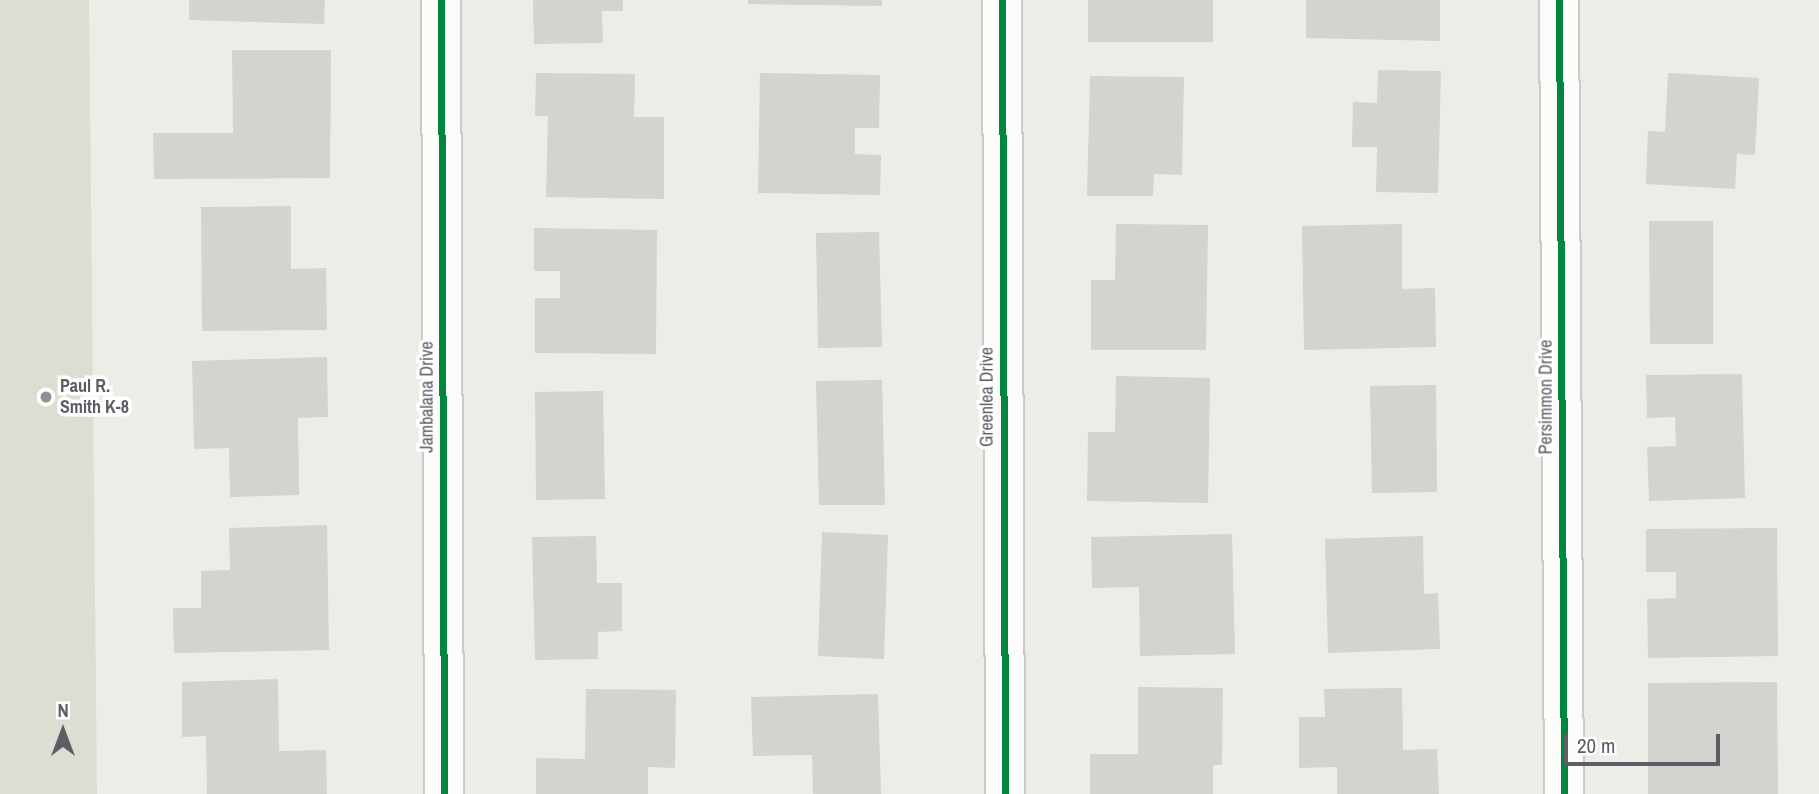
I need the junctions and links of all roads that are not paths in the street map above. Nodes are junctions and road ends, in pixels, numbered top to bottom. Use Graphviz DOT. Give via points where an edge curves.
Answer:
graph roads {
  1 [pos="441,0"];
  2 [pos="1002,0"];
  3 [pos="1559,0"];
  4 [pos="444,794"];
  5 [pos="1005,794"];
  6 [pos="1564,794"];
  1 -- 4 [label="street, Jambalana Drive"];
  2 -- 5 [label="street, Greenlea Drive"];
  3 -- 6 [label="street, Persimmon Drive"];
}
